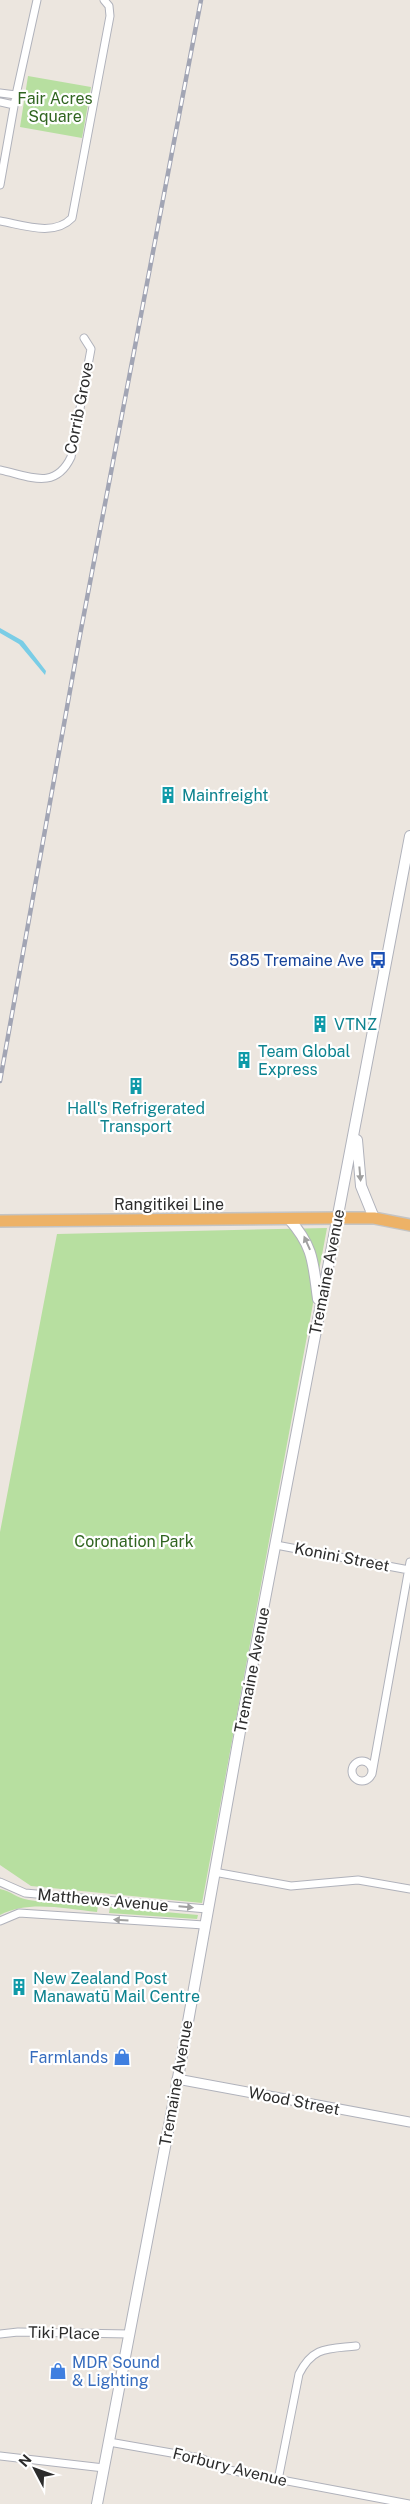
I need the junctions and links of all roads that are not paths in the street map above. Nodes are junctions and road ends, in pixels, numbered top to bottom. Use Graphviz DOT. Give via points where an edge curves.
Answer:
graph roads {
  1 [pos="38,0"];
  2 [pos="104,0"];
  3 [pos="0,93"];
  4 [pos="16,96"];
  5 [pos="0,102"];
  6 [pos="14,105"];
  7 [pos="0,185"];
  8 [pos="0,221"];
  9 [pos="84,338"];
  10 [pos="0,470"];
  11 [pos="410,836"];
  12 [pos="356,1126"];
  13 [pos="289,1218"];
  14 [pos="338,1218"];
  15 [pos="374,1218"];
  16 [pos="0,1221"];
  17 [pos="410,1225"];
  18 [pos="320,1307"];
  19 [pos="276,1545"];
  20 [pos="409,1566"];
  21 [pos="377,1753"];
  22 [pos="367,1763"];
  23 [pos="372,1774"];
  24 [pos="214,1872"];
  25 [pos="0,1882"];
  26 [pos="410,1889"];
  27 [pos="207,1909"];
  28 [pos="0,1921"];
  29 [pos="204,1925"];
  30 [pos="177,2079"];
  31 [pos="410,2122"];
  32 [pos="0,2334"];
  33 [pos="129,2334"];
  34 [pos="356,2346"];
  35 [pos="109,2442"];
  36 [pos="0,2456"];
  37 [pos="104,2468"];
  38 [pos="278,2480"];
  39 [pos="97,2504"];
  40 [pos="409,2504"];
  1 -- 4 [label="street"];
  2 -- 8 [label="street" via="109,6 110,16 72,218 61,227 48,229"];
  3 -- 4 [label="street"];
  4 -- 6 [label="street"];
  5 -- 6 [label="street"];
  6 -- 7 [label="street"];
  9 -- 10 [label="street, Corrib Grove" via="90,349 71,457 65,469 45,480"];
  11 -- 12 [label="main road, Tremaine Avenue"];
  12 -- 14 [label="main road, Tremaine Avenue"];
  12 -- 15 [label="main road, one-way" via="361,1186"];
  13 -- 14 [label="highway, Rangitikei Line"];
  13 -- 16 [label="highway, Rangitikei Line"];
  18 -- 13 [label="main road, one-way" via="310,1248"];
  14 -- 15 [label="highway, Rangitikei Line"];
  14 -- 18 [label="main road, Tremaine Avenue"];
  15 -- 17 [label="highway, Rangitikei Line"];
  18 -- 19 [label="main road, Tremaine Avenue"];
  19 -- 20 [label="street, Konini Street"];
  19 -- 24 [label="main road, Tremaine Avenue"];
  20 -- 21 [label="street" via="380,1720"];
  21 -- 22 [label="street"];
  21 -- 23 [label="street"];
  22 -- 23 [label="street"];
  22 -- 23 [label="street" via="355,1765 353,1774 362,1781"];
  24 -- 26 [label="street" via="291,1886 358,1880"];
  24 -- 27 [label="main road, Tremaine Avenue"];
  25 -- 27 [label="street, Matthews Avenue, one-way" via="26,1893"];
  27 -- 29 [label="main road, Tremaine Avenue"];
  29 -- 28 [label="street, Matthews Avenue, one-way" via="19,1913"];
  29 -- 30 [label="main road, Tremaine Avenue"];
  30 -- 31 [label="street, Wood Street"];
  30 -- 33 [label="main road, Tremaine Avenue"];
  32 -- 33 [label="street, Tiki Place"];
  33 -- 35 [label="main road, Tremaine Avenue"];
  34 -- 38 [label="street" via="320,2350 305,2362 299,2374"];
  35 -- 37 [label="main road, Tremaine Avenue"];
  35 -- 38 [label="street, Forbury Avenue" via="200,2458 229,2470"];
  36 -- 37 [label="street"];
  37 -- 39 [label="main road, Tremaine Avenue"];
  38 -- 40 [label="street, Forbury Avenue"];
}
